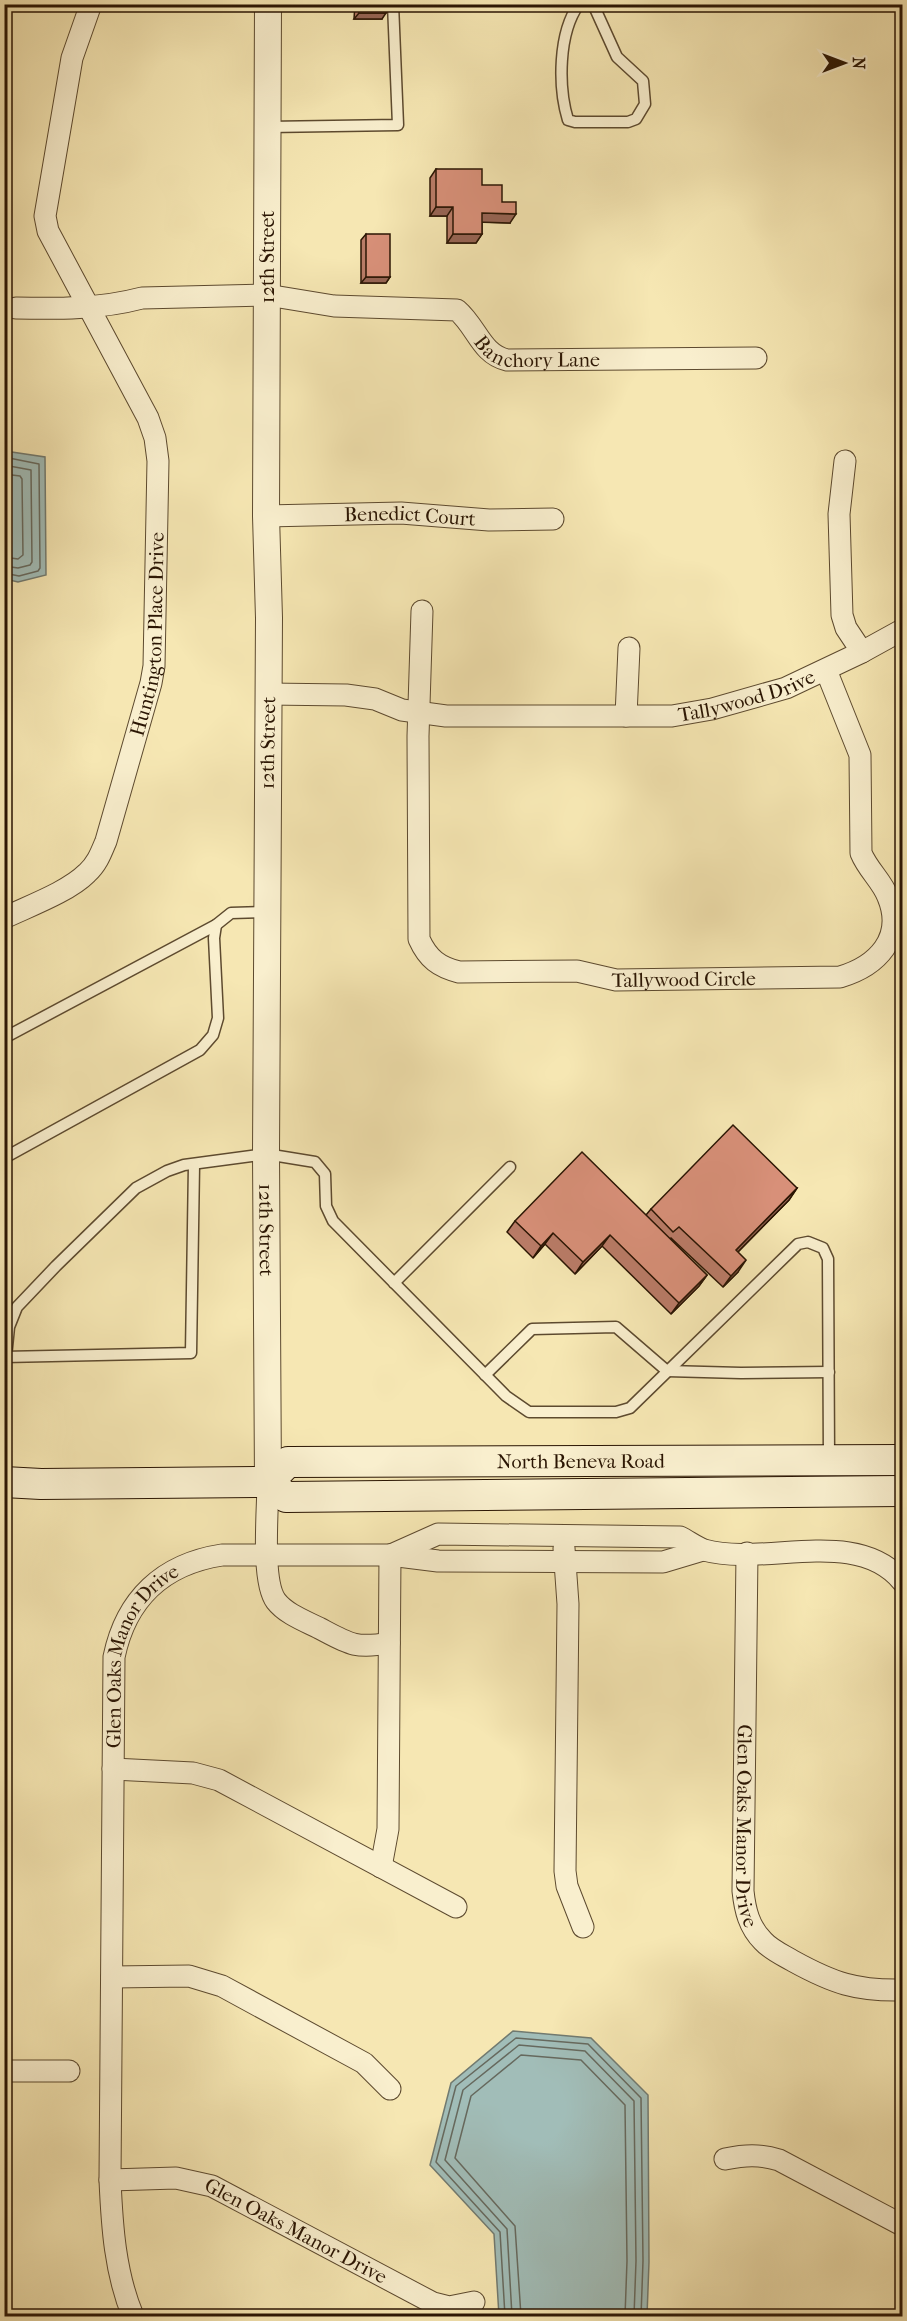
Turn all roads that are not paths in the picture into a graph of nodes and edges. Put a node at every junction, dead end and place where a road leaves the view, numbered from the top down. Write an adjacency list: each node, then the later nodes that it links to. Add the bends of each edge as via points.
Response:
1 (91, 4): 8 (street, Huntington Place Drive, via 72,58 45,216 48,231)
2 (268, 4): 6 (street, 12th Street)
3 (393, 4): 6 (lane, via 398,125)
4 (579, 4): 5 (lane, via 566,29 564,48 562,83 568,120 628,122 636,119 645,104 643,81 617,57)
5 (593, 4)
6 (268, 127): 7 (street, 12th Street)
7 (267, 295): 8 (street, via 142,298); 10 (street, Banchory Lane, via 334,306 457,310 468,319 488,351 507,360); 12 (street, 12th Street)
8 (89, 307): 9 (street); 23 (street, Huntington Place Drive, via 155,438 158,461 154,666 99,859 73,884)
9 (16, 308)
10 (756, 358)
11 (845, 461): 17 (street, via 839,514 842,615)
12 (266, 516): 13 (street, Benedict Court, via 401,513 489,520); 19 (street, 12th Street)
13 (553, 519)
14 (422, 610): 20 (street)
15 (903, 630): 17 (street, Tallywood Drive)
16 (629, 648): 21 (street)
17 (862, 652): 18 (street, Tallywood Drive)
18 (826, 670): 20 (street, Tallywood Circle, via 860,755 861,853 883,886 892,914 887,946 866,967 840,977 616,980 577,971 459,972 435,963 419,939); 21 (street, Tallywood Drive, via 786,688 712,709 672,716)
19 (268, 694): 20 (street, Tallywood Drive, via 346,695); 22 (street, 12th Street)
20 (419, 712): 21 (street, Tallywood Drive, via 446,716)
21 (626, 716)
22 (266, 912): 24 (lane, via 231,913); 26 (street, 12th Street)
23 (4, 918)
24 (216, 925): 25 (lane); 27 (lane, via 218,1018 213,1035 200,1050)
25 (4, 1038)
26 (266, 1154): 28 (lane); 30 (lane, via 315,1162 325,1174 326,1206 333,1221); 38 (street, 12th Street)
27 (4, 1158)
28 (194, 1165): 31 (lane, via 167,1171 136,1188 56,1266 13,1315); 31 (lane, via 190,1353)
29 (510, 1167): 30 (lane)
30 (394, 1283): 34 (lane)
31 (5, 1357)
32 (667, 1371): 33 (lane); 33 (lane, via 798,1244 808,1242 823,1248 828,1259); 34 (lane, via 630,1408 616,1412 529,1412); 34 (lane, via 616,1327 544,1328 532,1329)
33 (829, 1372): 35 (lane)
34 (485, 1375)
35 (829, 1460): 36 (main road, North Beneva Road); 38 (main road, North Beneva Road, via 288,1462)
36 (903, 1460)
37 (4, 1482): 38 (main road)
38 (268, 1482): 39 (main road, North Beneva Road, via 286,1497); 43 (street)
39 (903, 1491)
40 (564, 1535): 41 (street, Glen Oaks Manor Drive, via 680,1537); 44 (street, Glen Oaks Manor Drive, via 438,1534); 45 (street)
41 (703, 1550): 42 (street, Glen Oaks Manor Drive); 45 (street, Glen Oaks Manor Drive, via 663,1562)
42 (747, 1553): 46 (street, Glen Oaks Manor Drive, via 845,1552 882,1564); 53 (street, Glen Oaks Manor Drive, via 743,1891 748,1919 772,1950 824,1978 876,1991)
43 (267, 1555): 44 (street, Glen Oaks Manor Drive); 47 (street, via 271,1593 288,1612 347,1643 368,1646); 48 (street, Glen Oaks Manor Drive, via 222,1555 186,1563 155,1582 127,1616 114,1657)
44 (390, 1555): 45 (street, Glen Oaks Manor Drive, via 438,1561); 47 (street)
45 (564, 1562): 51 (street, via 568,1604 565,1871)
46 (903, 1581)
47 (389, 1642): 49 (street, via 388,1829)
48 (113, 1769): 49 (street, Glen Oaks Manor Drive, via 193,1773 219,1780); 52 (street, Glen Oaks Manor Drive)
49 (381, 1867): 50 (street, Glen Oaks Manor Drive)
50 (456, 1907)
51 (583, 1927)
52 (112, 1977): 56 (street, via 189,1976 222,1986 364,2063); 58 (street, Glen Oaks Manor Drive)
53 (903, 1990)
54 (4, 2071): 55 (street)
55 (69, 2071)
56 (390, 2089)
57 (725, 2159): 59 (street, via 761,2155 779,2160)
58 (110, 2180): 60 (street, Glen Oaks Manor Drive, via 176,2178 212,2186 433,2303 449,2307); 61 (street, Glen Oaks Manor Drive, via 118,2266)
59 (903, 2225)
60 (474, 2302)
61 (133, 2316)

